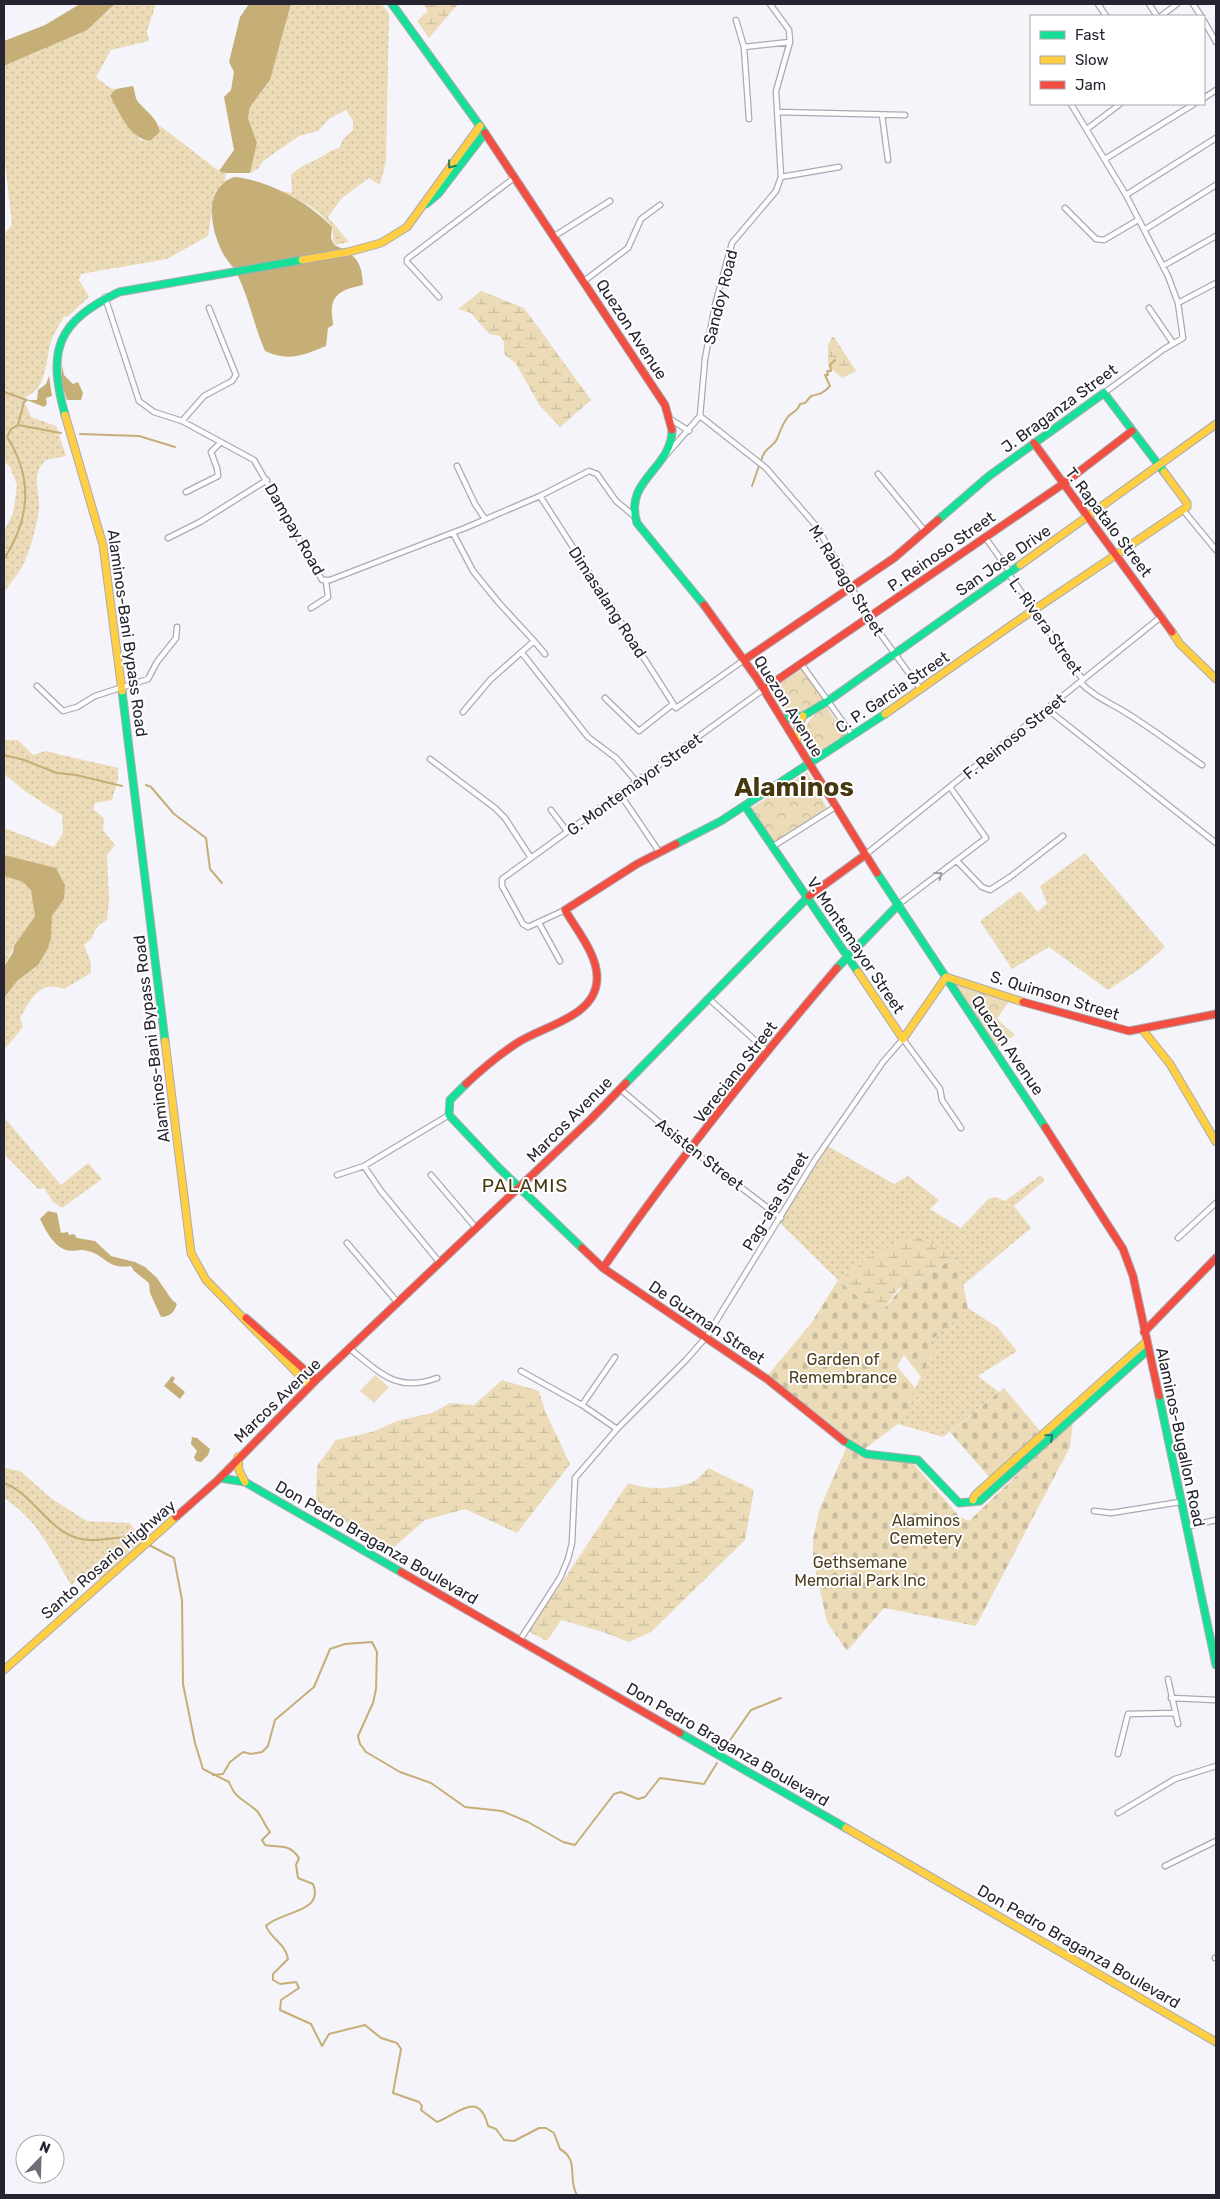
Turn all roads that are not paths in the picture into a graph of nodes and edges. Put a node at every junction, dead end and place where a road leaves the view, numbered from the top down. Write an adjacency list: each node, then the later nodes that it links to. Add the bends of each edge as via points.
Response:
1 (392, 4): 25 (main road, Quezon Avenue)
2 (770, 4): 13 (street, via 789,30)
3 (1098, 4): 7 (street)
4 (1149, 4): 8 (street)
5 (1177, 4): 9 (street)
6 (1193, 4): 10 (street)
7 (1105, 15)
8 (1155, 15)
9 (1162, 15)
10 (1200, 15)
11 (736, 20): 15 (street)
12 (1205, 23): 14 (street)
13 (790, 42): 15 (street); 21 (street, via 776,91)
14 (1216, 42)
15 (744, 47): 24 (street)
16 (1216, 90): 17 (street)
17 (1205, 97)
18 (1073, 105): 26 (street)
19 (1119, 105): 26 (street)
20 (1192, 105): 29 (street)
21 (777, 112): 22 (street); 32 (street)
22 (882, 115): 23 (street); 30 (street)
23 (905, 115)
24 (749, 119)
25 (480, 126): 27 (main road, Quezon Avenue); 38 (main road, Alaminos-Bani Bypass Road, one-way to 38)
26 (1087, 129): 29 (street)
27 (485, 133): 33 (main road, Quezon Avenue); 38 (main road, Alaminos-Bani Bypass Road, via 438,194)
28 (1216, 138): 35 (street)
29 (1105, 159): 35 (street)
30 (888, 160)
31 (839, 167): 32 (street)
32 (781, 177): 54 (street, Sandoy Road, via 776,191 732,243 705,359)
33 (514, 178): 43 (main road, Quezon Avenue); 48 (street, via 407,259)
34 (1216, 185): 41 (street)
35 (1126, 196): 40 (street)
36 (610, 201): 43 (street)
37 (660, 205): 45 (street, via 641,219 628,248)
38 (423, 207): 47 (main road, Alaminos-Bani Bypass Road, via 399,233 366,248)
39 (1065, 208): 40 (street, via 1096,239 1104,240)
40 (1138, 220): 41 (street)
41 (1144, 230): 44 (street)
42 (1216, 236): 44 (street)
43 (553, 237): 45 (main road, Quezon Avenue)
44 (1163, 266): 49 (street)
45 (584, 281): 55 (main road, Quezon Avenue)
46 (1216, 282): 49 (street)
47 (105, 297): 56 (street, Dampay Road, via 139,401 154,412); 97 (main road, Alaminos-Bani Bypass Road, via 83,311 66,331 57,354 55,377 104,542)
48 (439, 297)
49 (1178, 303): 52 (street, via 1183,338)
50 (209, 308): 56 (street, via 236,376 210,392)
51 (1149, 308): 52 (street)
52 (1173, 343): 53 (street, J. Braganza Street)
53 (1104, 393): 58 (main road); 61 (main road, J. Braganza Street)
54 (700, 416): 59 (street, Sandoy Road); 82 (street, M. Rabago Street, via 773,476 817,527)
55 (670, 419): 59 (street); 62 (main road, Quezon Avenue, via 672,438)
56 (182, 421): 60 (street, Dampay Road)
57 (1216, 424): 64 (main road, San Jose Drive)
58 (1132, 431): 64 (main road); 67 (main road, P. Reinoso Street)
59 (689, 432): 62 (street, Sandoy Road)
60 (220, 443): 66 (street, Dampay Road, via 254,460); 68 (street, via 211,452 218,476)
61 (1034, 443): 67 (main road, T. Rapatalo Street); 74 (main road, J. Braganza Street)
62 (666, 455): 71 (main road, Quezon Avenue, via 636,492)
63 (457, 466): 73 (street)
64 (1158, 466): 70 (main road, via 1187,503); 72 (main road, San Jose Drive)
65 (878, 474): 74 (street)
66 (267, 480): 77 (street); 81 (street, Dampay Road, via 319,577)
67 (1063, 484): 72 (main road, T. Rapatalo Street); 76 (main road, P. Reinoso Street)
68 (186, 492)
69 (540, 496): 71 (street, Dampay Road, via 584,472 593,471 616,501); 73 (street, Dampay Road); 102 (street, Dimasalang Road)
70 (1183, 510): 78 (street); 79 (main road, C. P. Garcia Street)
71 (633, 515): 92 (main road, Quezon Avenue)
72 (1089, 517): 79 (main road, T. Rapatalo Street); 80 (main road, San Jose Drive)
73 (485, 519): 75 (street, Dampay Road)
74 (924, 530): 82 (main road, J. Braganza Street, via 894,558)
75 (453, 533): 81 (street, Dampay Road); 88 (street, via 473,571)
76 (986, 536): 80 (street, L. Rivera Street); 86 (main road, P. Reinoso Street)
77 (168, 538)
78 (1216, 550)
79 (1117, 556): 84 (main road, C. P. Garcia Street); 85 (main road, T. Rapatalo Street)
80 (1009, 572): 84 (street, L. Rivera Street); 91 (main road, San Jose Drive)
81 (326, 581): 83 (street, via 328,597)
82 (850, 588): 86 (street, M. Rabago Street); 92 (main road, J. Braganza Street)
83 (310, 608)
84 (1034, 610): 95 (street, L. Rivera Street); 99 (main road, C. P. Garcia Street)
85 (1162, 616): 94 (main road, T. Rapatalo Street, via 1180,644); 95 (street, F. Reinoso Street)
86 (869, 618): 91 (street, M. Rabago Street); 93 (main road, P. Reinoso Street)
87 (177, 627): 97 (street, via 176,638 148,679)
88 (534, 641): 89 (street); 90 (street)
89 (522, 653): 104 (street, via 490,680); 112 (street, via 588,737 616,758)
90 (545, 654)
91 (894, 654): 99 (street, M. Rabago Street); 101 (main road, San Jose Drive)
92 (744, 660): 98 (main road, Quezon Avenue); 102 (street)
93 (802, 665): 98 (main road, P. Reinoso Street); 101 (street)
94 (1216, 680)
95 (1082, 681): 103 (street, F. Reinoso Street); 111 (street, L. Rivera Street, via 1094,696 1153,730)
96 (37, 686): 97 (street, via 63,711)
97 (122, 686): 167 (main road, Alaminos-Bani Bypass Road, via 192,1253 206,1280 250,1328)
98 (764, 689): 106 (main road, Quezon Avenue); 112 (street, G. Montemayor Street)
99 (921, 690): 107 (main road, C. P. Garcia Street)
100 (606, 698): 102 (street, via 639,731)
101 (828, 701): 105 (main road, San Jose Drive); 107 (street)
102 (674, 706)
103 (1047, 709): 113 (street, F. Reinoso Street); 120 (street)
104 (463, 712)
105 (803, 716): 106 (main road, San Jose Drive); 108 (main road)
106 (783, 718): 108 (main road, Quezon Avenue)
107 (853, 736): 110 (main road, C. P. Garcia Street)
108 (797, 742): 110 (main road, Quezon Avenue)
109 (430, 759): 124 (street, via 495,808)
110 (809, 764): 115 (main road, C. P. Garcia Street); 116 (main road, Quezon Avenue)
111 (1202, 765)
112 (637, 782): 114 (street, G. Montemayor Street)
113 (950, 787): 123 (street, F. Reinoso Street); 125 (street, via 986,838)
114 (620, 794): 118 (street, G. Montemayor Street); 122 (street)
115 (745, 806): 121 (main road, V. Montemayor Street); 122 (main road, C. P. Garcia Street)
116 (835, 807): 121 (street); 123 (main road, Quezon Avenue)
117 (551, 810): 118 (street)
118 (567, 832): 124 (street, G. Montemayor Street)
119 (1063, 836): 125 (street, via 990,890 982,887)
120 (1216, 843)
121 (772, 847): 126 (main road, V. Montemayor Street)
122 (660, 853): 128 (main road, C. P. Garcia Street, via 637,864)
123 (866, 855): 126 (main road, Marcos Avenue); 127 (main road, Quezon Avenue)
124 (531, 858): 130 (street, G. Montemayor Street, via 503,878 502,886 523,924)
125 (958, 861): 127 (street, one-way to 125)
126 (807, 898): 131 (main road, V. Montemayor Street); 134 (main road, Marcos Avenue)
127 (900, 904): 131 (main road, Vereciano Street); 133 (main road, Quezon Avenue)
128 (566, 910): 129 (street, C. P. Garcia Street); 140 (main road, via 595,967 598,977 594,992 578,1011 560,1024 523,1039 496,1058 453,1096 448,1106)
129 (539, 923): 130 (street, C. P. Garcia Street); 132 (street)
130 (533, 926)
131 (848, 956): 137 (main road, V. Montemayor Street); 138 (main road, Vereciano Street)
132 (560, 960)
133 (946, 977): 136 (main road, S. Quimson Street, via 1103,1025 1129,1031); 137 (main road, Pag-asa Street); 157 (main road, Quezon Avenue, via 1117,1238 1133,1276)
134 (707, 998): 138 (street); 139 (main road, Marcos Avenue)
135 (1216, 1014): 136 (main road, S. Quimson Street)
136 (1142, 1029): 142 (main road, via 1170,1064)
137 (902, 1039): 141 (street, V. Montemayor Street, via 940,1089 942,1100); 149 (street, Pag-asa Street, via 815,1160)
138 (768, 1052): 143 (main road, Vereciano Street)
139 (620, 1089): 143 (street, Asisten Street); 147 (main road, Marcos Avenue)
140 (449, 1115): 144 (street); 147 (main road, De Guzman Street)
141 (961, 1128)
142 (1216, 1142)
143 (692, 1150): 149 (street, Asisten Street); 155 (main road, Vereciano Street, via 649,1202)
144 (364, 1166): 146 (street); 154 (street, via 381,1192)
145 (431, 1174): 150 (street)
146 (337, 1175)
147 (519, 1188): 150 (main road, Marcos Avenue); 155 (main road, De Guzman Street)
148 (1216, 1203): 151 (street)
149 (781, 1218): 158 (street, Pag-asa Street)
150 (476, 1228): 154 (main road, Marcos Avenue)
151 (1178, 1238)
152 (347, 1243): 156 (street)
153 (1216, 1258): 157 (main road)
154 (440, 1263): 156 (main road, Marcos Avenue)
155 (603, 1268): 158 (main road, De Guzman Street)
156 (398, 1303): 160 (main road, Marcos Avenue)
157 (1144, 1332): 159 (main road, Alaminos-Bugallon Road)
158 (707, 1336): 171 (main road, De Guzman Street, via 853,1448 866,1454 914,1458 956,1501 964,1504 974,1498 980,1501 1017,1461); 172 (street, Pag-asa Street)
159 (1147, 1341): 161 (main road, Alaminos-Bugallon Road); 163 (main road)
160 (350, 1349): 166 (street, via 384,1376 400,1382 414,1384); 167 (main road, Marcos Avenue)
161 (1148, 1350): 165 (main road); 178 (main road, Alaminos-Bugallon Road)
162 (615, 1357): 170 (street)
163 (1118, 1366): 165 (main road); 168 (main road)
164 (521, 1371): 170 (street)
165 (1124, 1372): 169 (main road)
166 (438, 1378)
167 (313, 1383): 173 (main road, Marcos Avenue)
168 (1093, 1388): 169 (main road); 171 (main road)
169 (1099, 1394): 171 (main road)
170 (582, 1405): 172 (street)
171 (1071, 1414)
172 (617, 1429): 182 (street, Pag-asa Street, via 574,1478 572,1543 568,1559 560,1578)
173 (238, 1457): 174 (main road, Marcos Avenue); 177 (main road, via 239,1470)
174 (229, 1468): 175 (main road, Santo Rosario Highway); 176 (main road); 177 (main road)
175 (220, 1478): 176 (main road, Don Pedro Braganza Boulevard); 184 (main road, Santo Rosario Highway)
176 (236, 1479): 177 (main road, Don Pedro Braganza Boulevard)
177 (245, 1482): 182 (main road, Don Pedro Braganza Boulevard)
178 (1180, 1502): 179 (street, via 1111,1513); 181 (main road, Alaminos-Bugallon Road)
179 (1094, 1511)
180 (1216, 1520): 181 (street)
181 (1186, 1527): 183 (main road, Alaminos-Bugallon Road)
182 (520, 1640): 195 (main road, Don Pedro Braganza Boulevard)
183 (1216, 1665)
184 (4, 1670)
185 (1168, 1678): 186 (street)
186 (1171, 1698): 187 (street); 188 (street)
187 (1216, 1700)
188 (1175, 1713): 189 (street); 190 (street, via 1128,1714)
189 (1178, 1724)
190 (1118, 1754)
191 (1216, 1766): 192 (street, via 1175,1779)
192 (1118, 1812)
193 (1216, 1841): 194 (street)
194 (1165, 1866)
195 (1216, 2042)

